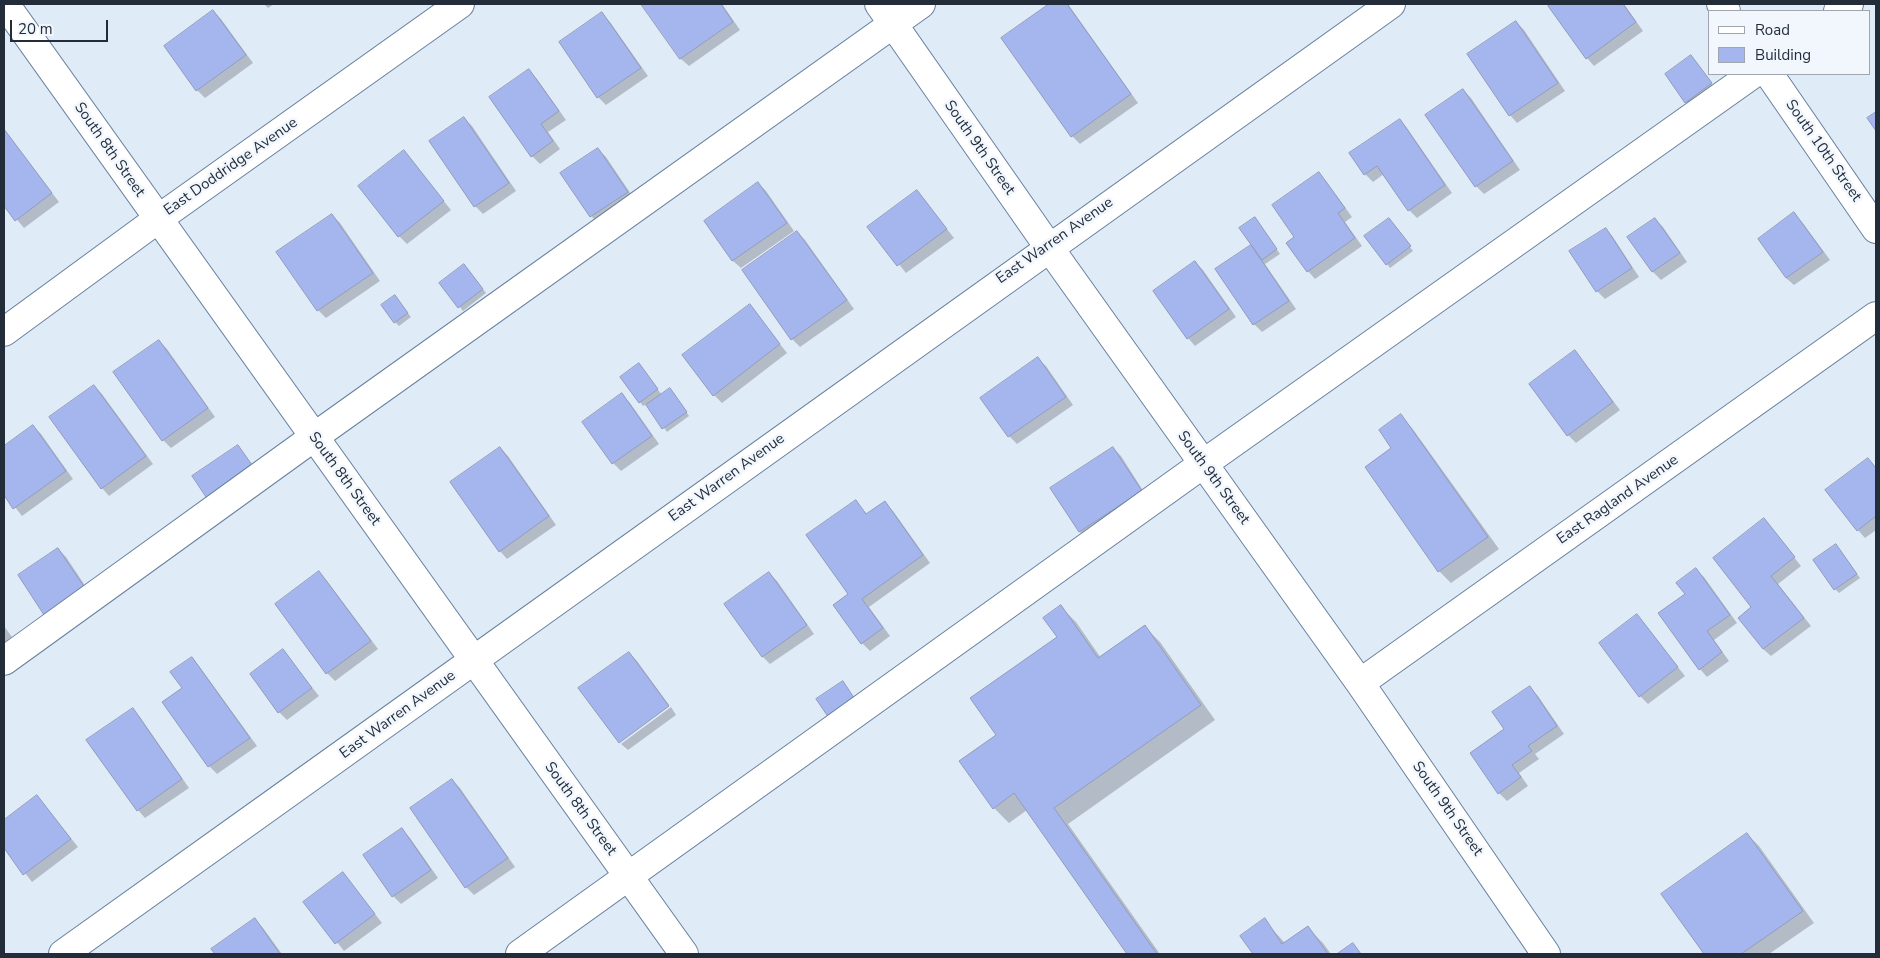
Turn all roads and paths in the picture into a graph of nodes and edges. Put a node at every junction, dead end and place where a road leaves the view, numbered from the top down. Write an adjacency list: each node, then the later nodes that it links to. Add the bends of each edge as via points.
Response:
1 (5, 4): 8 (street, South 8th Street)
2 (460, 4): 8 (street, East Doddridge Avenue)
3 (921, 4): 5 (street)
4 (1391, 4): 10 (street, East Warren Avenue)
5 (886, 14): 10 (street, South 9th Street); 13 (street)
6 (1752, 75): 14 (street)
7 (1770, 75): 9 (street, South 10th Street)
8 (158, 219): 12 (street, East Doddridge Avenue); 13 (street, South 8th Street)
9 (1876, 229)
10 (1048, 246): 14 (street, South 9th Street); 15 (street, East Warren Avenue)
11 (1876, 316): 17 (street, East Ragland Avenue)
12 (4, 332)
13 (314, 437): 15 (street, South 8th Street); 16 (street)
14 (1203, 464): 17 (street, South 9th Street); 18 (street)
15 (474, 660): 18 (street, South 8th Street); 19 (street, East Warren Avenue)
16 (4, 661)
17 (1360, 683): 22 (street, South 9th Street)
18 (628, 877): 20 (street); 21 (street, South 8th Street)
19 (63, 954)
20 (520, 954)
21 (684, 954)
22 (1546, 954)

